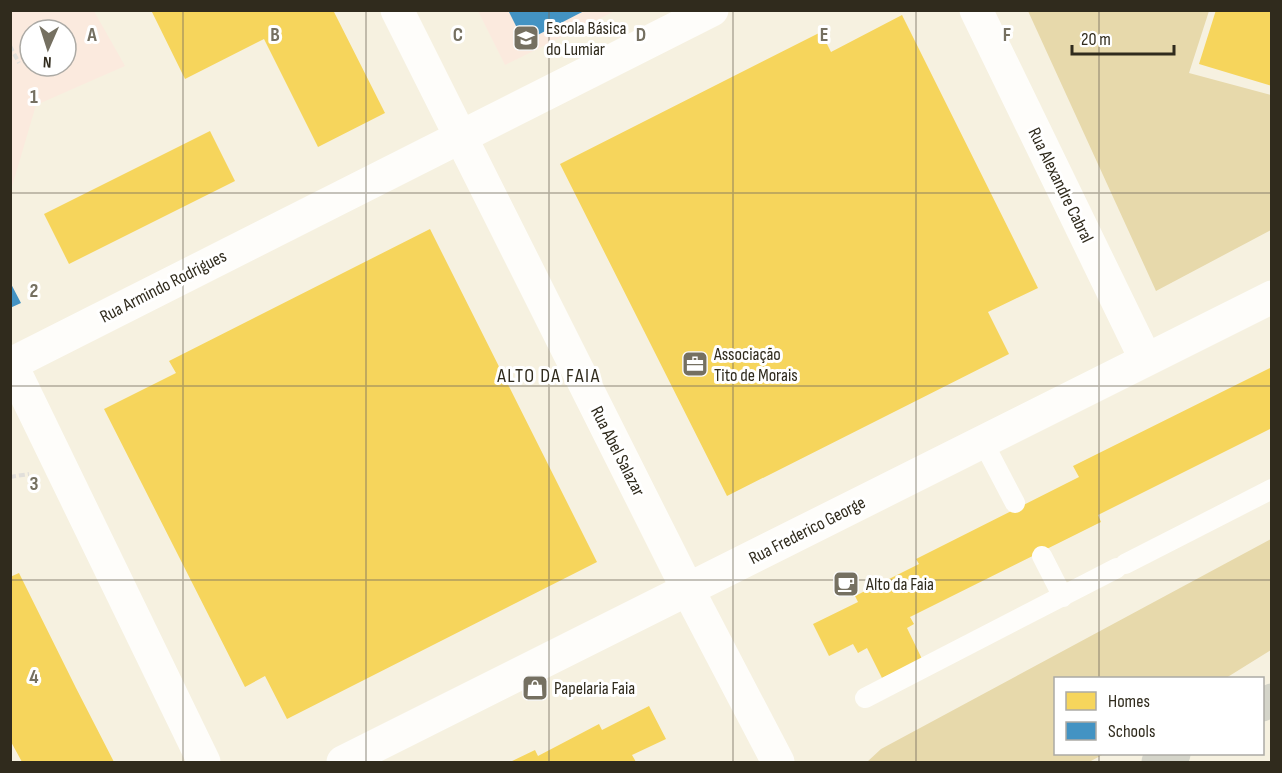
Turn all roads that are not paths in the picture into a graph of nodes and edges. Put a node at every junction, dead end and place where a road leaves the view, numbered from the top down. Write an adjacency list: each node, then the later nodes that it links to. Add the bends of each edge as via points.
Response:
1 (397, 10): 4 (street, Rua Abel Salazar)
2 (712, 10): 4 (street, Rua Armindo Rodrigues)
3 (976, 10): 6 (street, Rua Alexandre Cabral)
4 (460, 137): 11 (street, Rua Abel Salazar); 14 (street, Rua Armindo Rodrigues, via 11,363)
5 (1272, 297): 6 (street, Rua Frederico George)
6 (1146, 360): 7 (street, Rua Frederico George)
7 (983, 441): 9 (lane); 11 (street, Rua Frederico George)
8 (1272, 489): 12 (lane)
9 (1015, 503)
10 (1042, 556): 12 (lane)
11 (688, 590): 15 (street, Rua Frederico George); 16 (street, Rua Abel Salazar)
12 (1063, 597): 13 (lane)
13 (866, 698)
14 (204, 762)
15 (343, 762)
16 (777, 762)

